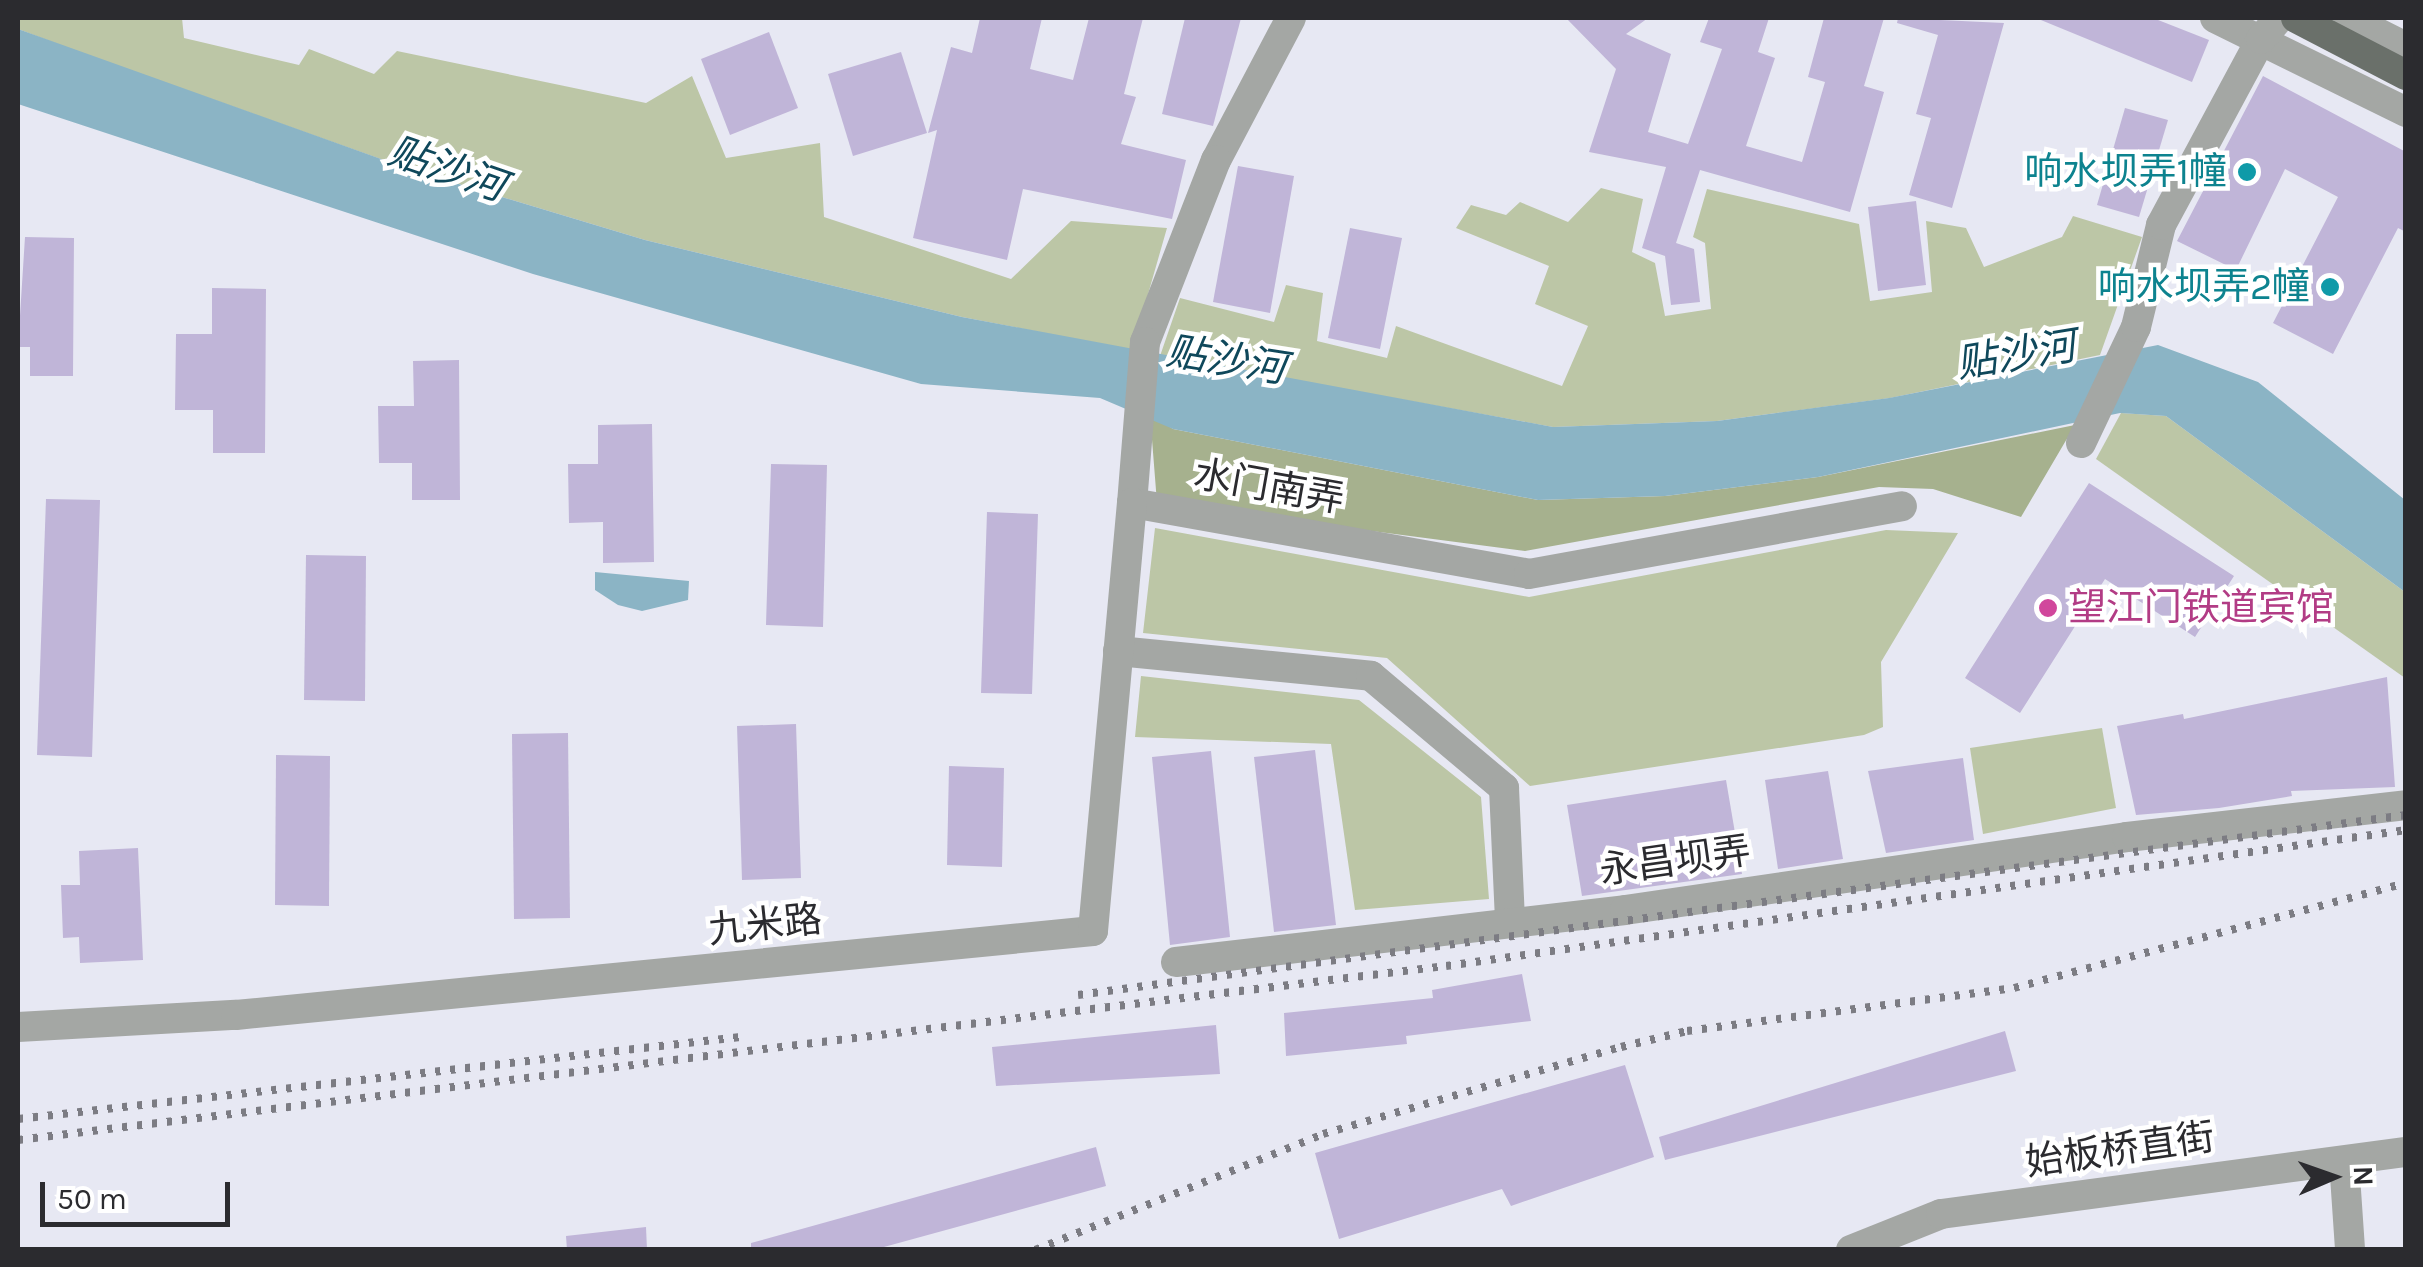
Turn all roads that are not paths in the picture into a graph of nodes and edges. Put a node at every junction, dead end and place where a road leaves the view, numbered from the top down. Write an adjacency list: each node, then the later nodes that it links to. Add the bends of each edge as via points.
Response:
1 (1291, 18): 10 (street, via 1182,234 1145,342)
2 (2215, 18): 5 (street)
3 (2296, 18): 7 (main road)
4 (2348, 18): 6 (street)
5 (2270, 28): 8 (street); 9 (street, via 2161,226 2136,326)
6 (2406, 47)
7 (2406, 74)
8 (2406, 112)
9 (2081, 444)
10 (1132, 503): 11 (street, 水门南弄, via 1529,574); 12 (street, 九米路)
11 (1902, 506)
12 (1118, 651): 14 (street, via 1371,676 1504,788); 16 (street, 九米路, via 1093,930 236,1015)
13 (2406, 805): 14 (street, 永昌坝弄)
14 (1510, 920): 15 (street, 永昌坝弄)
15 (1176, 962)
16 (18, 1028)
17 (2406, 1152): 18 (street, 始板桥直街)
18 (2344, 1160): 19 (street, 始板桥直街, via 1941,1214); 20 (street)
19 (1850, 1250)
20 (2350, 1250)

